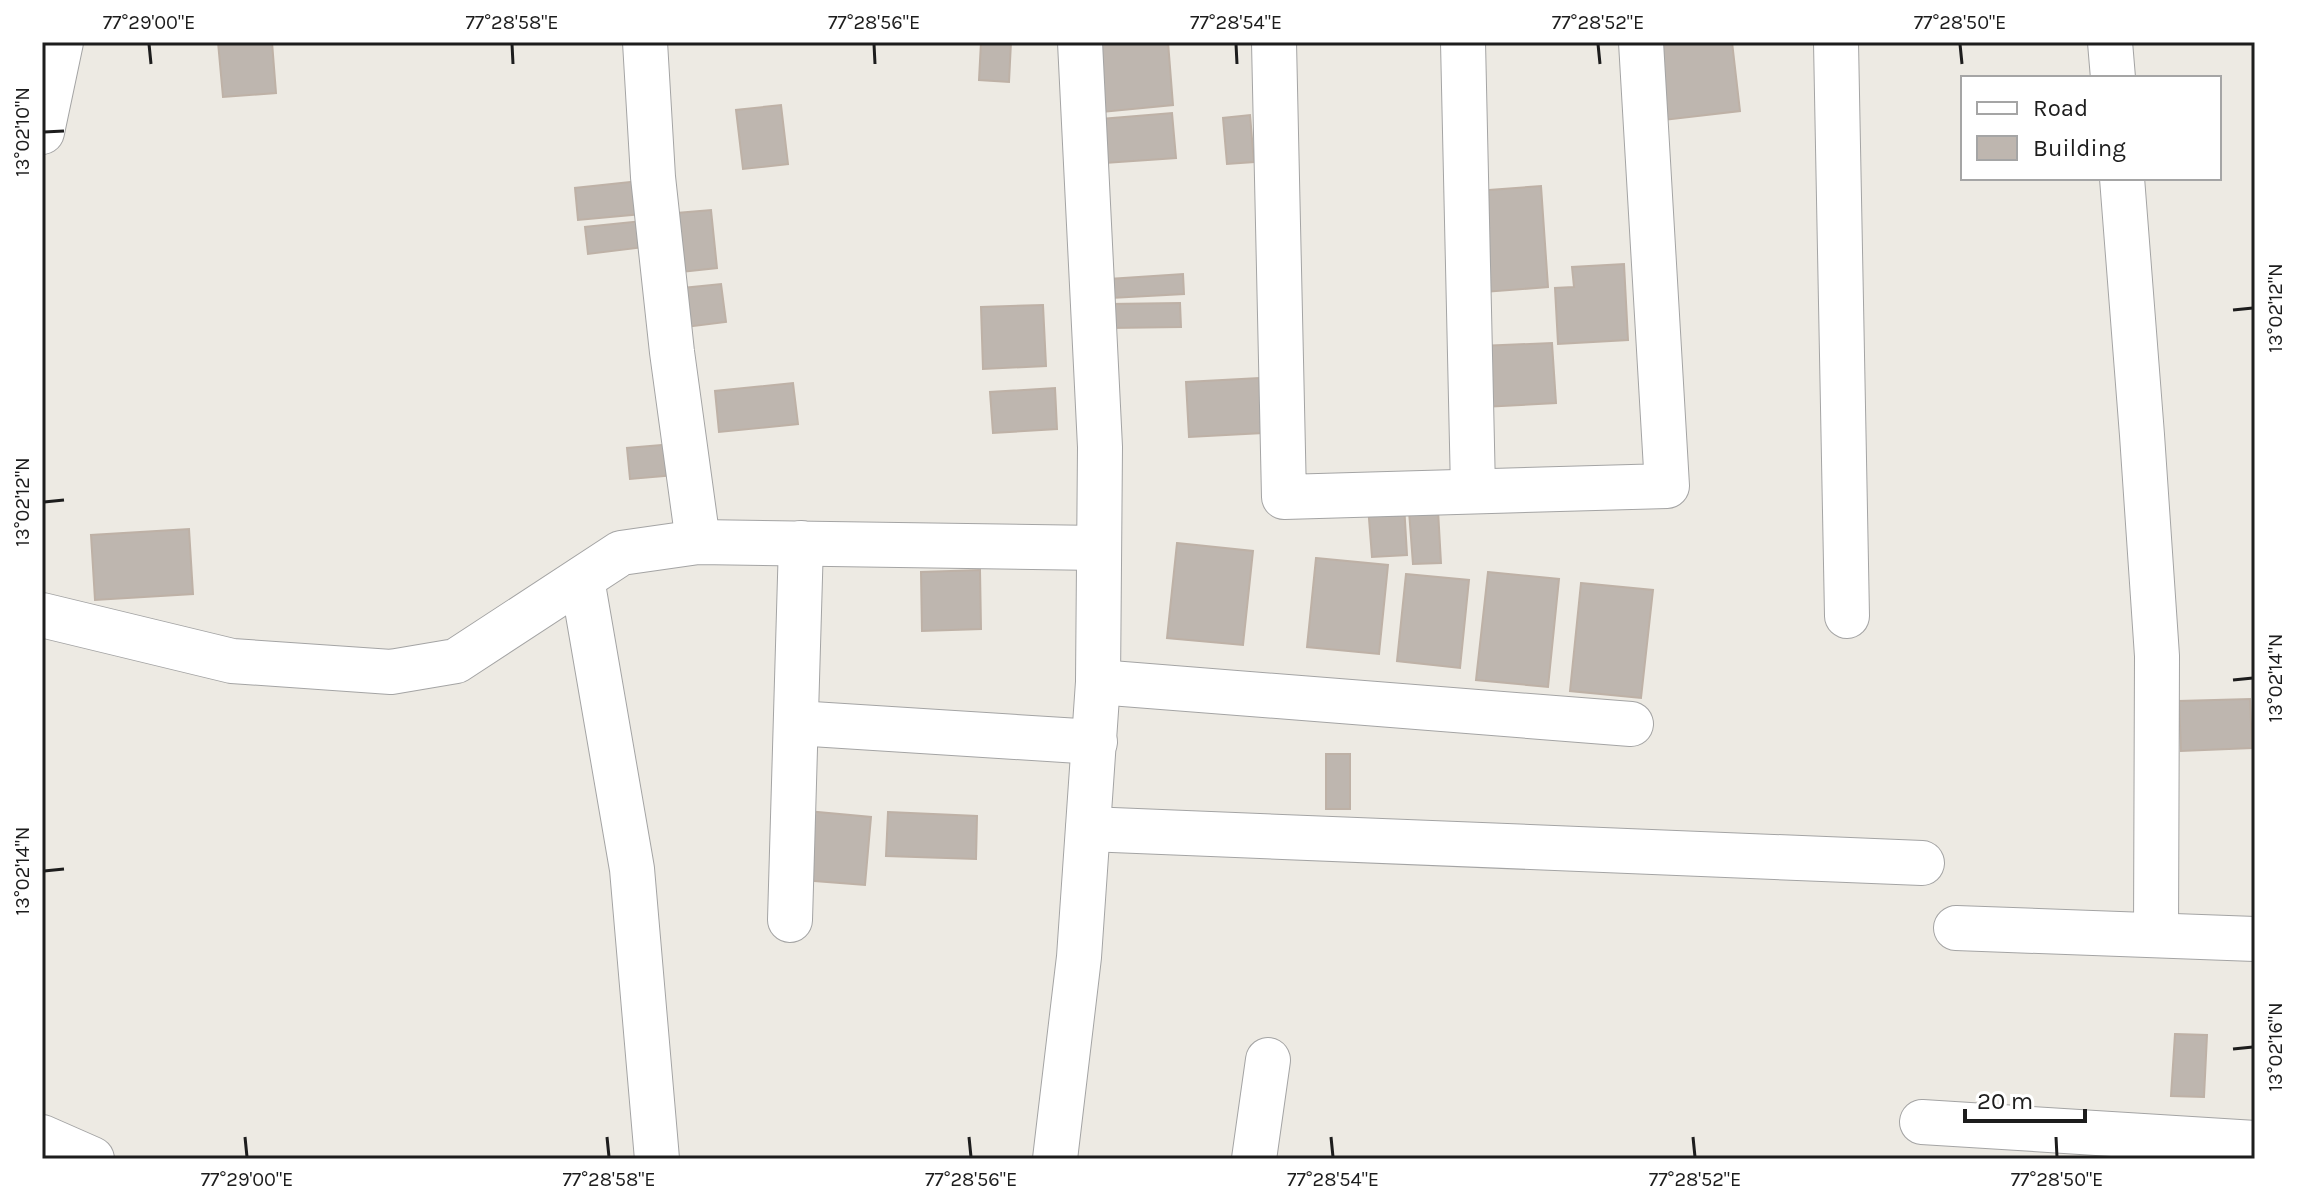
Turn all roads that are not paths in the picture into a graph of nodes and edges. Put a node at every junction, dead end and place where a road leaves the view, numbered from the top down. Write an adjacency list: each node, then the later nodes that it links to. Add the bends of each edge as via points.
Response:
1 (61, 42): 10 (street)
2 (645, 42): 13 (street, via 653,177)
3 (1080, 42): 15 (street, via 1100,447)
4 (1274, 42): 12 (street, via 1284,497)
5 (1463, 42): 12 (street)
6 (1641, 42): 12 (street, via 1667,486)
7 (1836, 42): 18 (street)
8 (2110, 42): 9 (street)
9 (2113, 76)
10 (42, 132)
11 (2122, 180): 27 (street, via 2157,656)
12 (1473, 489)
13 (698, 542): 14 (street); 16 (street, via 621,553)
14 (801, 543): 15 (street); 20 (street)
15 (1099, 548): 19 (street)
16 (582, 579): 17 (street, via 456,661 391,672 232,661); 34 (street, via 632,869)
17 (42, 615)
18 (1847, 616)
19 (1098, 682): 21 (street); 22 (street)
20 (796, 723): 22 (street); 25 (street)
21 (1631, 724)
22 (1095, 742): 23 (street)
23 (1088, 829): 24 (street); 35 (street)
24 (1922, 863)
25 (790, 920)
26 (1956, 928): 27 (street)
27 (2156, 935): 28 (street)
28 (2255, 939)
29 (1268, 1060): 36 (street)
30 (1922, 1122): 32 (street)
31 (42, 1137): 33 (street)
32 (2255, 1143)
33 (92, 1159)
34 (657, 1159)
35 (1055, 1159)
36 (1254, 1159)

